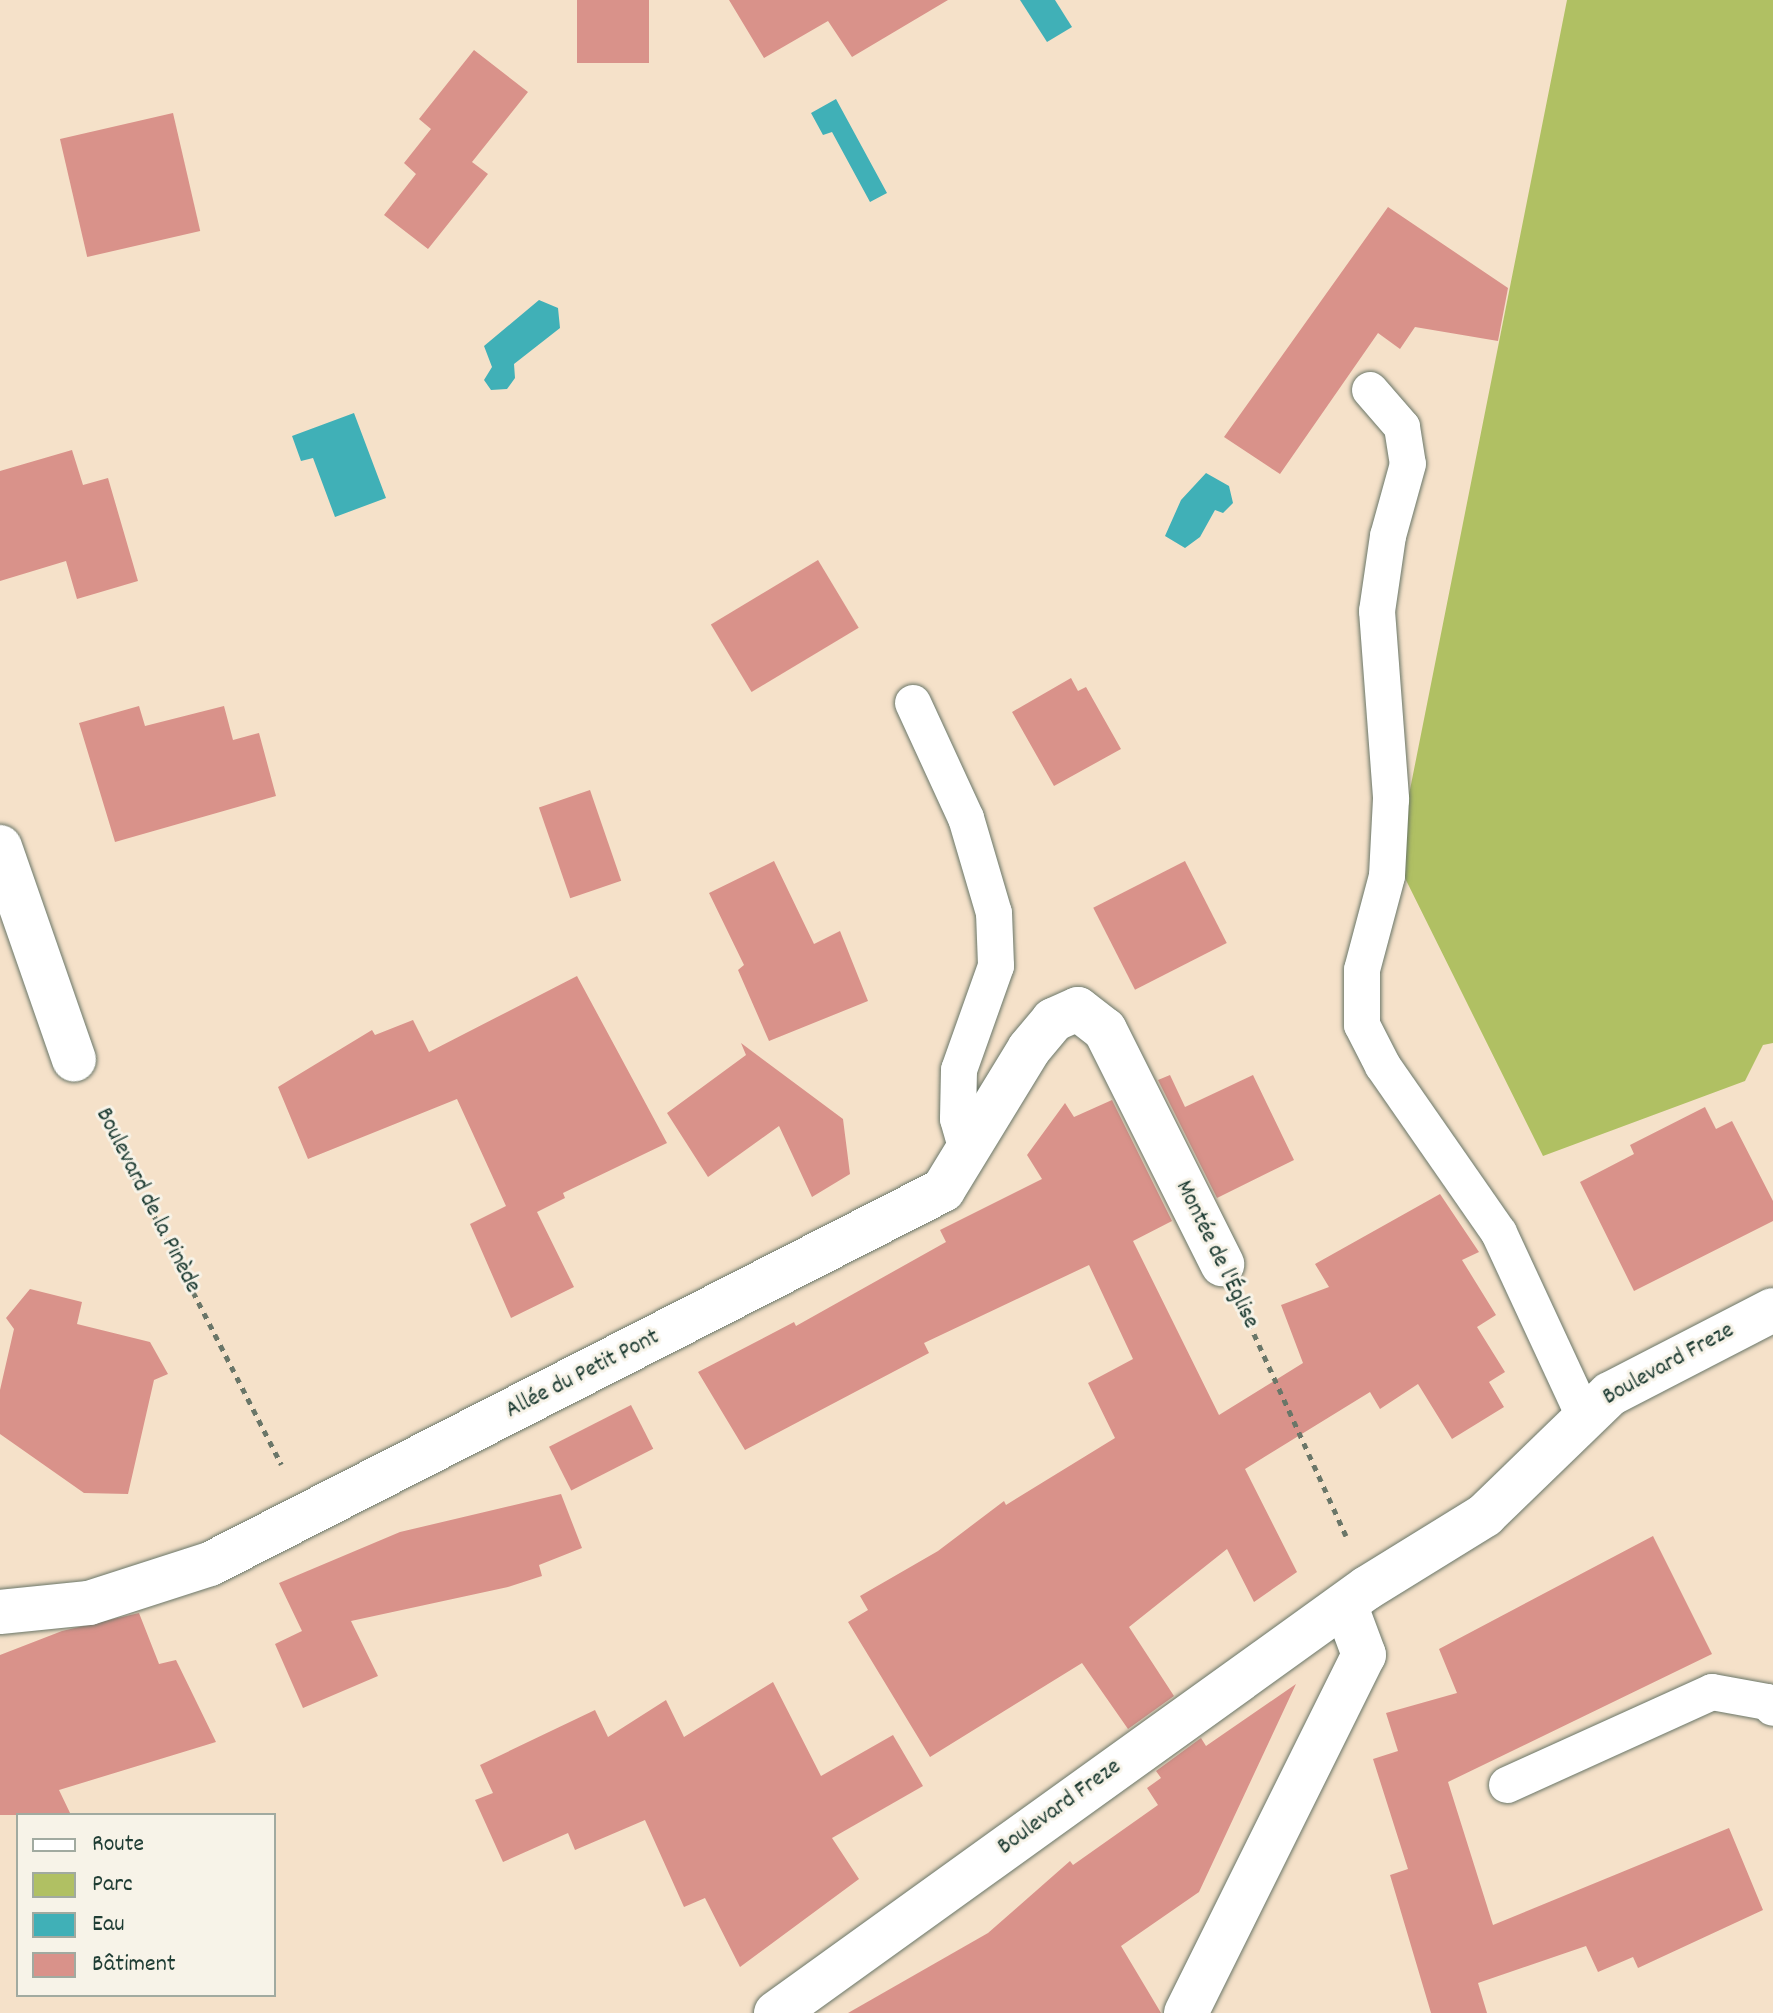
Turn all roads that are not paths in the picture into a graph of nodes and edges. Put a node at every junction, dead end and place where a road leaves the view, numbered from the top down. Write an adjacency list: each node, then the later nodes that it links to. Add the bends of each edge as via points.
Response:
1 (1370, 390): 9 (lane, via 1402,427 1408,464 1388,536 1377,611 1391,799 1387,876 1362,970 1362,1025 1383,1066 1499,1233)
2 (913, 703): 6 (lane, via 966,818 994,913 996,966 959,1070 958,1119)
3 (0, 847): 5 (street)
4 (1078, 1009): 6 (street, Allée du Petit Pont, via 1053,1020 1029,1049); 7 (street, Montée de l'Église, via 1105,1030)
5 (74, 1060)
6 (967, 1150): 11 (street, Allée du Petit Pont, via 943,1190 210,1564 89,1603)
7 (1222, 1264)
8 (1773, 1310): 9 (street, Boulevard Freze, via 1610,1394)
9 (1584, 1416): 10 (street, Boulevard Freze, via 1485,1515)
10 (1345, 1604): 14 (street, Boulevard Freze); 15 (street, via 1364,1655)
11 (0, 1612)
12 (1773, 1708): 13 (lane, via 1767,1702 1712,1692)
13 (1507, 1785)
14 (776, 2013)
15 (1186, 2013)

